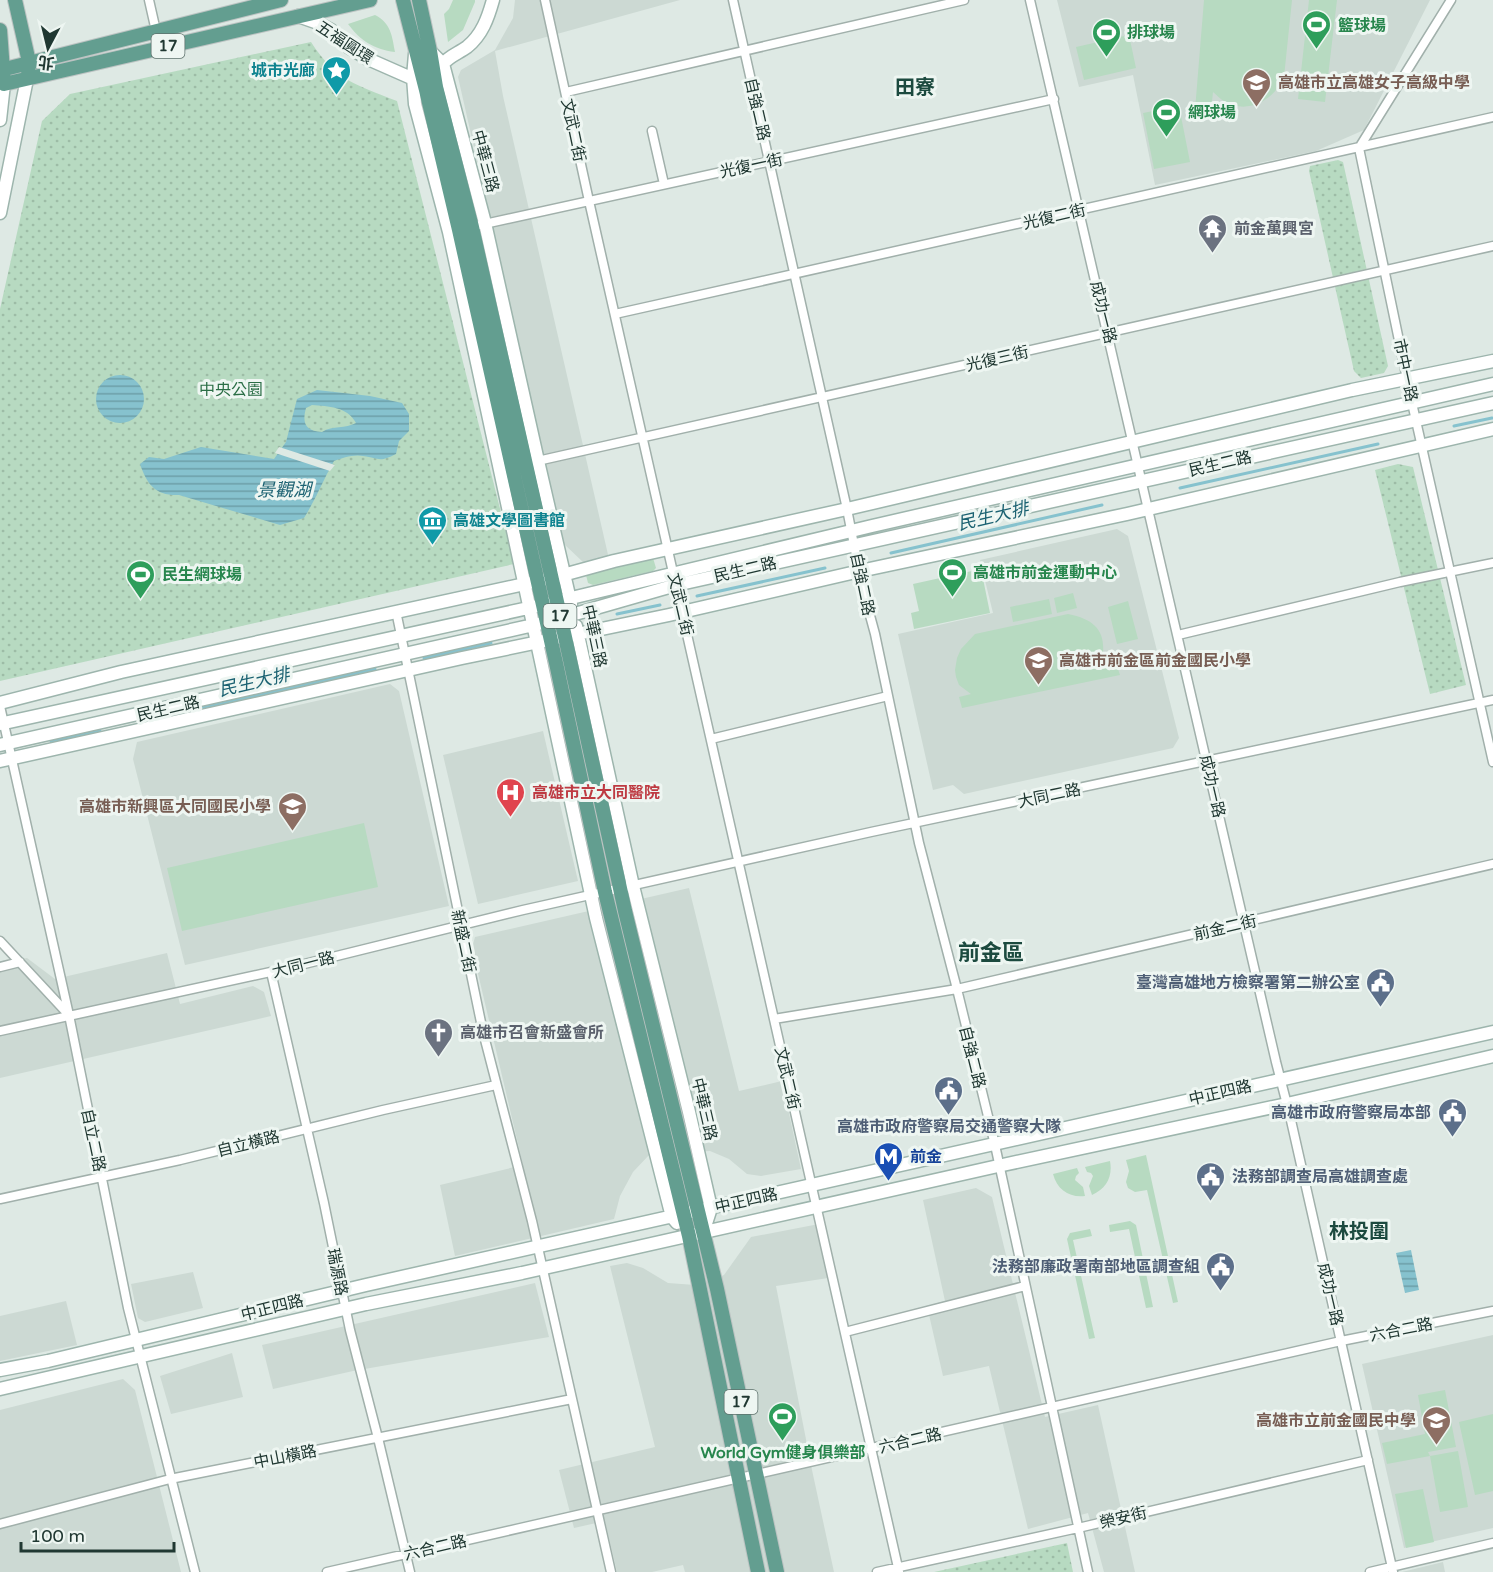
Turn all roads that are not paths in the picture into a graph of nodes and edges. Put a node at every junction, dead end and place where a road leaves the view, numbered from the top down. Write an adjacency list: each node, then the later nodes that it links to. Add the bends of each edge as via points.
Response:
1 (15, 0): 19 (main road)
2 (149, 0): 16 (street)
3 (281, 0): 13 (main road, 17)
4 (370, 0): 14 (main road, 17)
5 (403, 0): 23 (main road, 中華三路 / 17)
6 (418, 0): 18 (main road, 中華三路 / 17)
7 (493, 0): 20 (main road, via 479,35)
8 (545, 0): 25 (street, 文武二街)
9 (734, 0): 17 (street, 自強二路)
10 (964, 0): 17 (street)
11 (1030, 0): 26 (street, 成功一路)
12 (1451, 0): 30 (street)
13 (265, 2): 16 (main road, 17)
14 (297, 16): 22 (main road, 17); 23 (main road, 五福圓環, via 318,22 368,59)
15 (0, 30): 21 (main road)
16 (156, 31): 19 (main road, 17)
17 (745, 50): 25 (street); 31 (street, 自強二路)
18 (430, 51): 20 (main road); 36 (main road, 中華三路 / 17)
19 (29, 62): 21 (main road, 17); 22 (main road)
20 (443, 64): 36 (main road, 中華三路 / 17)
21 (2, 70): 24 (main road)
22 (27, 79): 24 (main road, 17); 35 (main road)
23 (419, 81): 36 (main road, 中華三路 / 17)
24 (2, 85): 28 (main road)
25 (566, 92): 33 (street, 文武二街)
26 (1054, 99): 31 (street, 光復一街); 34 (street, 成功一路)
27 (1493, 117): 30 (street, 光復二街)
28 (0, 120)
29 (652, 131): 32 (street)
30 (1359, 148): 34 (street, 光復二街); 38 (street, 市中一路)
31 (770, 161): 32 (street, 光復一街); 39 (street, 自強二路)
32 (664, 184): 33 (street, 光復一街)
33 (589, 201): 36 (street, 光復一街); 40 (street, 文武二街)
34 (1080, 210): 39 (street, 光復二街); 41 (street, 成功一路)
35 (0, 213)
36 (466, 228): 54 (main road, 中華三路 / 17); 54 (main road, 中華三路 / 17)
37 (1493, 246): 38 (street, 光復三街)
38 (1384, 270): 41 (street, 光復三街); 43 (street, 市中一路)
39 (795, 274): 40 (street, 光復二街); 45 (street, 自強二路)
40 (615, 314): 50 (street, 文武二街)
41 (1109, 332): 45 (street, 光復三街); 51 (street, 成功一路)
42 (1493, 361): 43 (main road)
43 (1407, 379): 46 (street, 市中一路); 51 (main road)
44 (1493, 384): 46 (main road, 民生二路)
45 (822, 397): 50 (street, 光復三街); 57 (street, 自強二路)
46 (1412, 403): 48 (street, 市中一路); 53 (main road, 民生二路)
47 (1493, 403): 48 (main road, 民生二路)
48 (1417, 419): 52 (street, 市中一路); 55 (main road, 民生二路)
49 (1493, 429): 52 (main road)
50 (643, 437): 54 (street, 光復三街); 60 (street, 文武二街)
51 (1134, 442): 53 (street, 成功一路); 57 (main road)
52 (1422, 445): 56 (main road); 63 (street, 市中一路)
53 (1139, 464): 55 (street, 成功一路); 58 (main road, 民生二路)
54 (519, 466): 64 (main road, 中華三路 / 17); 66 (main road, 中華三路 / 17)
55 (1143, 481): 56 (street, 成功一路); 59 (main road, 民生二路)
56 (1149, 508): 62 (main road); 75 (street, 成功一路)
57 (848, 509): 58 (street, 自強二路); 60 (main road)
58 (852, 530): 59 (street, 自強二路); 65 (main road, 民生二路)
59 (855, 545): 62 (street, 自強二路); 65 (main road, 民生二路)
60 (668, 549): 64 (main road); 65 (street, 文武二街)
61 (1493, 563): 63 (street)
62 (860, 571): 70 (main road); 81 (street, 自強二路)
63 (1452, 572): 75 (street); 83 (street, 市中一路)
64 (558, 576): 66 (main road); 67 (main road, 中華三路 / 17)
65 (675, 579): 67 (main road, 民生二路); 70 (street, 文武二街); 71 (main road, 民生二路)
66 (530, 583): 68 (main road, 中華三路 / 17); 69 (main road)
67 (563, 600): 68 (main road, 民生二路); 71 (main road, 中華三路 / 17)
68 (535, 607): 72 (main road, 中華三路 / 17); 73 (main road, 中華三路 / 17); 76 (main road, 民生二路)
69 (396, 611): 76 (street, 新盛二街); 84 (main road, via 110,675)
70 (683, 612): 74 (main road); 86 (street, 文武二街)
71 (568, 617): 72 (main road, 民生二路); 74 (main road, 中華三路 / 17)
72 (547, 622): 73 (main road, 民生二路); 77 (main road, 中華三路 / 17)
73 (532, 624): 78 (main road, 中華三路 / 17); 79 (main road, 民生二路)
74 (572, 635): 77 (main road); 94 (main road, 中華三路 / 17)
75 (1178, 635): 89 (street, 成功一路)
76 (401, 636): 79 (street, 新盛二街); 85 (main road, 民生二路)
77 (551, 640): 78 (main road); 95 (main road, 中華三路 / 17)
78 (537, 643): 80 (main road); 96 (main road, 中華三路 / 17)
79 (405, 652): 80 (street, 新盛二街); 87 (main road, 民生二路)
80 (409, 669): 88 (main road); 98 (street, 新盛二街)
81 (888, 696): 86 (street); 91 (street, 自強二路)
82 (1493, 700): 83 (street, 大同二路)
83 (1479, 703): 89 (street, 大同二路); 90 (street, 市中一路)
84 (0, 705): 85 (street, 自立二路)
85 (2, 723): 87 (street, 自立二路)
86 (711, 739): 92 (street, 文武二街)
87 (4, 744): 88 (street, 自立二路)
88 (6, 760): 104 (street, 自立二路)
89 (1208, 761): 91 (street, 大同二路); 97 (street, 成功一路)
90 (1493, 762)
91 (915, 823): 92 (street, 大同二路); 103 (street, 自強二路)
92 (739, 862): 94 (street, 大同二路); 105 (street, 文武二街)
93 (1493, 864): 97 (street, 前金二街)
94 (626, 887): 95 (street, 大同二路); 118 (main road, 中華三路 / 17, via 690,1112); 120 (main road, 中華三路 / 17)
95 (605, 892): 96 (street, 大同一路); 120 (main road, 中華三路 / 17)
96 (591, 896): 98 (street, 大同一路); 120 (main road, 中華三路 / 17)
97 (1244, 922): 103 (street, 前金二街); 109 (street, 成功一路)
98 (460, 925): 102 (street, 大同一路); 110 (street, 新盛二街)
99 (0, 941): 100 (street)
100 (20, 962): 101 (street); 104 (street)
101 (0, 967)
102 (271, 972): 104 (street, 大同一路); 112 (street, 瑞源路)
103 (957, 989): 105 (street, 前金二街); 113 (street, 自強二路)
104 (69, 1015): 106 (street, 大同一路); 115 (street, 自立二路)
105 (774, 1019): 116 (street, 文武二街)
106 (0, 1031)
107 (1493, 1032): 109 (main road, 中正四路)
108 (1493, 1056): 111 (main road, 中正四路)
109 (1280, 1078): 111 (street, 成功一路); 113 (main road, 中正四路)
110 (496, 1085): 112 (street, 自立橫路); 123 (street, 新盛二街)
111 (1287, 1104): 114 (main road, 中正四路); 131 (street, 成功一路)
112 (307, 1128): 115 (street, 自立橫路); 126 (street, 瑞源路)
113 (995, 1145): 114 (street, 自強二路); 116 (main road, 中正四路)
114 (998, 1166): 119 (main road, 中正四路); 125 (street, 自強二路)
115 (102, 1176): 117 (street, 自立橫路); 130 (street, 自立二路)
116 (812, 1185): 118 (main road, 中正四路); 119 (street, 文武二街)
117 (0, 1199)
118 (711, 1208): 120 (main road, 中正四路); 121 (main road)
119 (817, 1208): 121 (main road, 中正四路); 129 (street, 文武二街)
120 (684, 1214): 121 (main road, 中華三路 / 17); 122 (main road, 中華三路 / 17); 123 (main road, 中正四路)
121 (703, 1233): 122 (main road, 中正四路); 140 (main road, 中華三路 / 17)
122 (689, 1236): 124 (main road, 中正四路); 142 (main road, 中華三路 / 17)
123 (538, 1248): 124 (street, 新盛二街); 126 (main road, 中正四路)
124 (543, 1269): 127 (main road, 中正四路); 135 (street, 新盛二街)
125 (1025, 1286): 129 (street); 136 (street, 自強二路)
126 (342, 1291): 127 (street, 瑞源路); 130 (main road, 中正四路)
127 (345, 1309): 132 (main road, 中正四路); 137 (street, 瑞源路)
128 (1493, 1311): 131 (street, 六合二路)
129 (845, 1332): 138 (street, 文武二街)
130 (136, 1340): 132 (street, 自立二路); 133 (main road, 中正四路)
131 (1341, 1341): 136 (street, 六合二路); 139 (street, 成功一路)
132 (140, 1356): 134 (main road, 中正四路); 141 (street, 自立二路)
133 (0, 1370)
134 (0, 1389)
135 (572, 1399): 137 (street, 中山橫路); 143 (street, 新盛二街)
136 (1052, 1407): 138 (street, 六合二路); 145 (street, 自強二路)
137 (378, 1438): 141 (street, 中山橫路); 147 (street, 瑞源路)
138 (871, 1449): 140 (street, 六合二路); 149 (street, 文武二街)
139 (1368, 1460): 145 (street, 榮安街); 148 (street, 成功一路)
140 (757, 1475): 142 (street, 六合二路); 155 (main road, 中華三路 / 17)
141 (170, 1479): 144 (street, 中山橫路); 150 (street, 自立二路)
142 (738, 1480): 143 (street, 六合二路); 154 (main road, 中華三路 / 17)
143 (597, 1510): 147 (street, 六合二路); 153 (street, 新盛二街)
144 (0, 1524)
145 (1078, 1528): 149 (street, 榮安街); 157 (street, 自強二路)
146 (1493, 1543): 148 (street)
147 (405, 1554): 151 (street, 六合二路); 152 (street, 瑞源路)
148 (1393, 1569): 158 (street)
149 (899, 1570): 156 (street, 榮安街)
150 (195, 1572)
151 (327, 1572)
152 (410, 1572)
153 (610, 1572)
154 (758, 1572)
155 (777, 1572)
156 (877, 1572)
157 (1088, 1572)
158 (1370, 1572)

